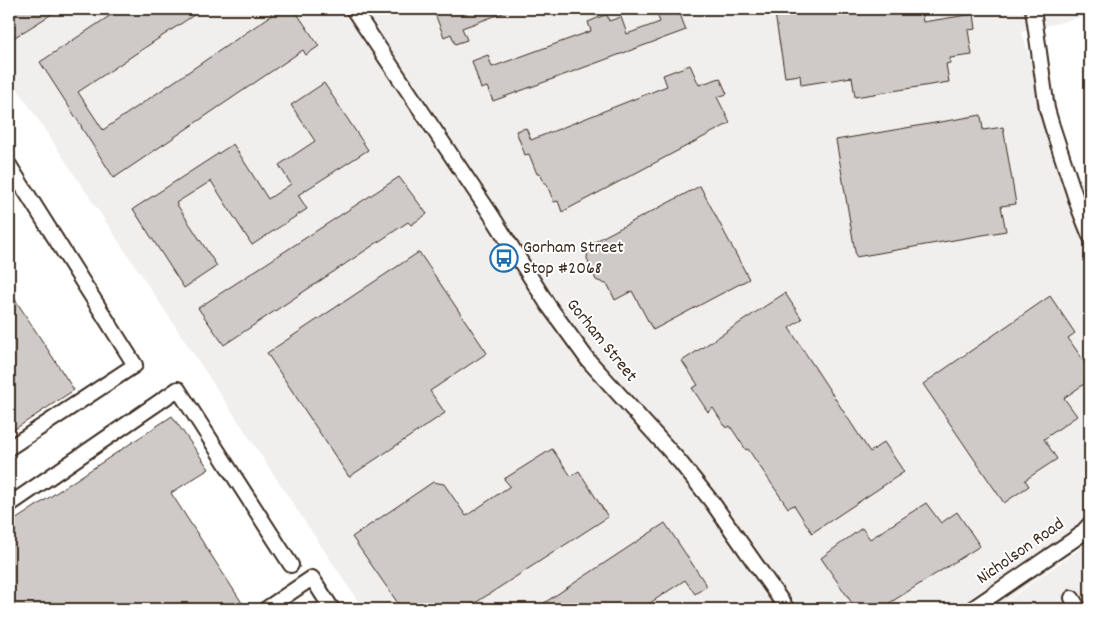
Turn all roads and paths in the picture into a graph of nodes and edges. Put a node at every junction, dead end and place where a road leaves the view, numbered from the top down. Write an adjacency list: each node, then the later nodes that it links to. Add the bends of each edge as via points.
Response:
1 (353, 9): 11 (street, Gorham Street, via 548,305 588,360 712,502)
2 (1033, 9): 4 (street, via 1047,109)
3 (9, 165): 5 (street, via 135,365)
4 (1090, 236)
5 (9, 448)
6 (9, 505): 8 (street, via 178,390)
7 (1090, 524): 12 (street, Nicholson Road, via 1079,536)
8 (291, 565)
9 (266, 609): 10 (street, via 312,578)
10 (332, 609)
11 (787, 609)
12 (972, 609)

